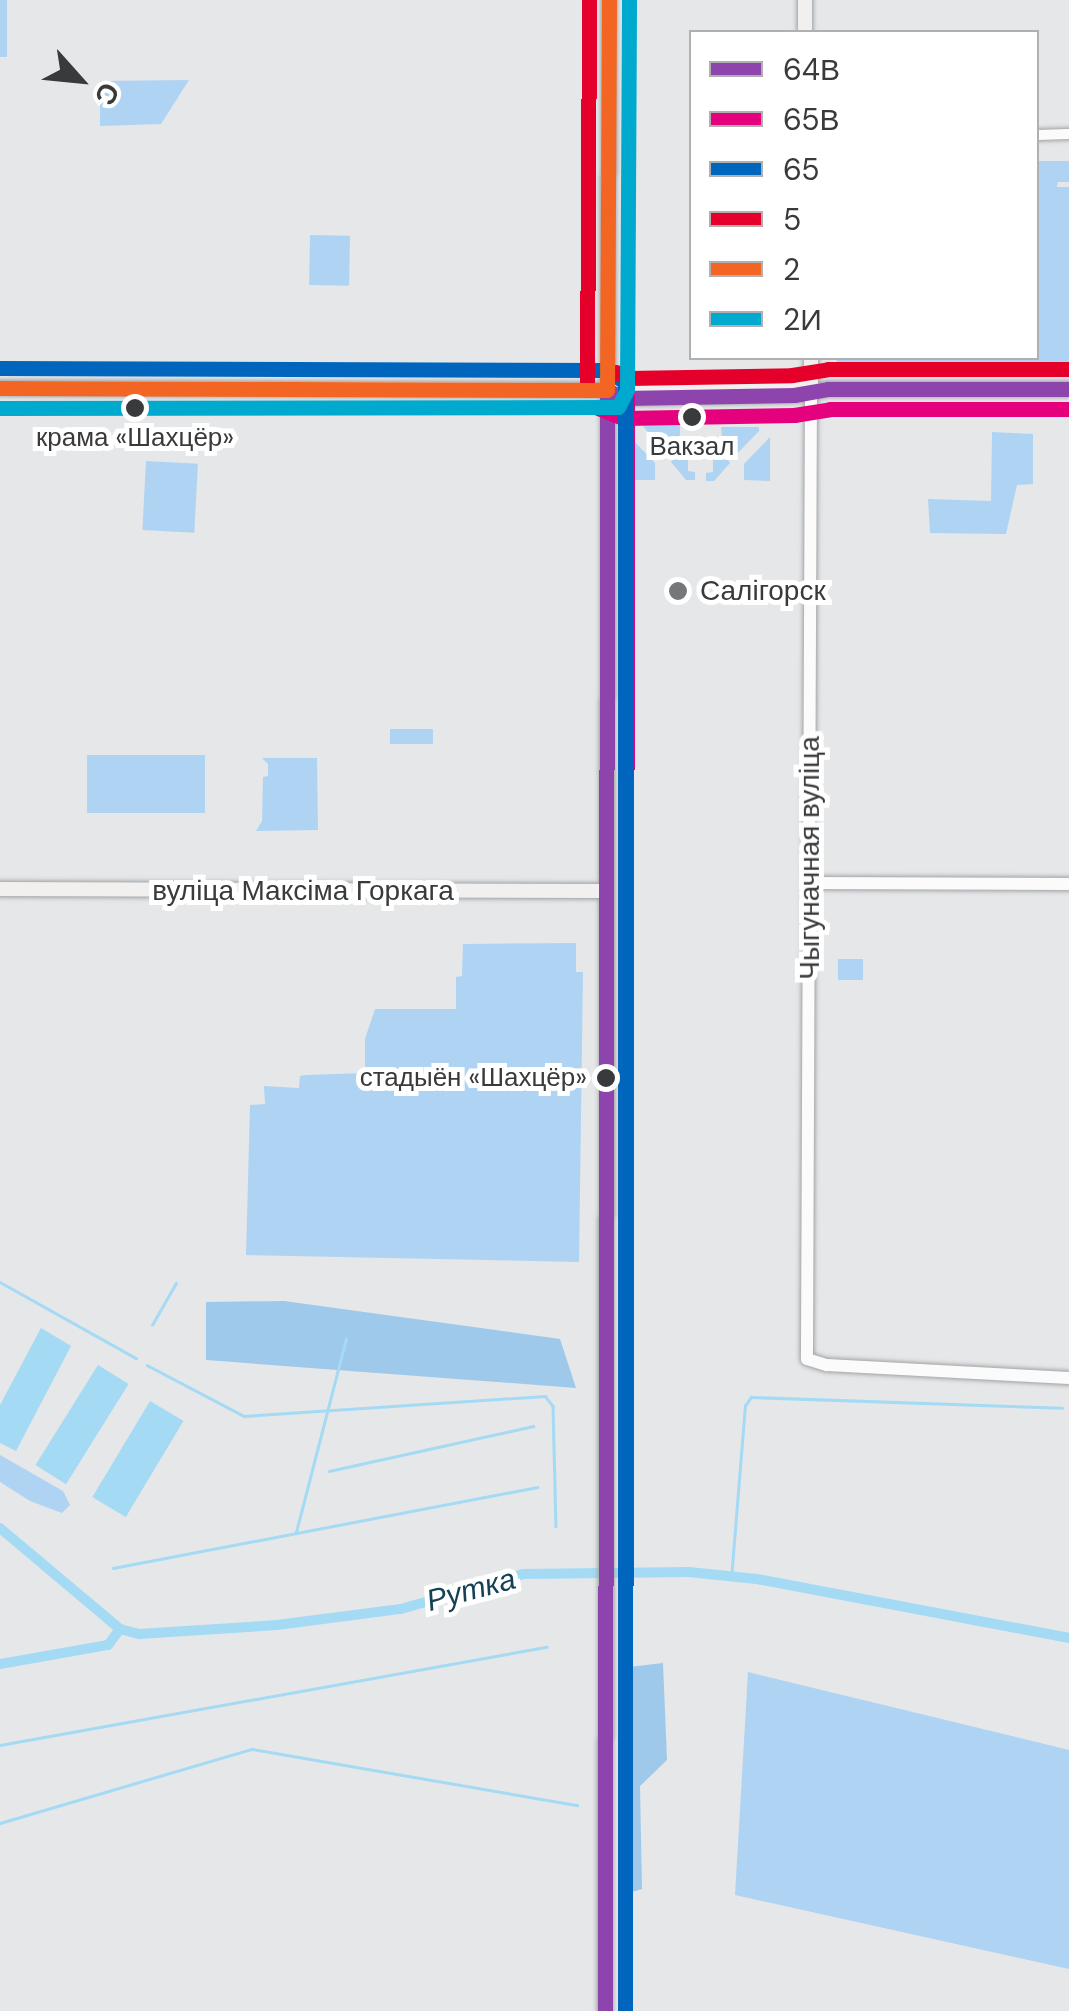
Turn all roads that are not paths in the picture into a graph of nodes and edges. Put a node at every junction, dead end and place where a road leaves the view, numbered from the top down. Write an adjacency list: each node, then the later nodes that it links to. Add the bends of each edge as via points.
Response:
1 (609, 0): 9 (main road)
2 (805, 0): 3 (main road)
3 (805, 30)
4 (1069, 134): 5 (street)
5 (1039, 135)
6 (810, 360): 10 (main road, Чыгуначная вуліца)
7 (0, 388): 9 (main road)
8 (1069, 389): 10 (main road)
9 (607, 390): 10 (main road, via 622,398 794,396); 14 (main road)
10 (811, 390): 11 (street, Чыгуначная вуліца)
11 (811, 882): 12 (street); 15 (street, Чыгуначная вуліца, via 807,1359)
12 (1069, 884)
13 (0, 889): 14 (main road, вуліца Максіма Горкага)
14 (605, 891): 16 (main road)
15 (1069, 1378)
16 (605, 2011)

